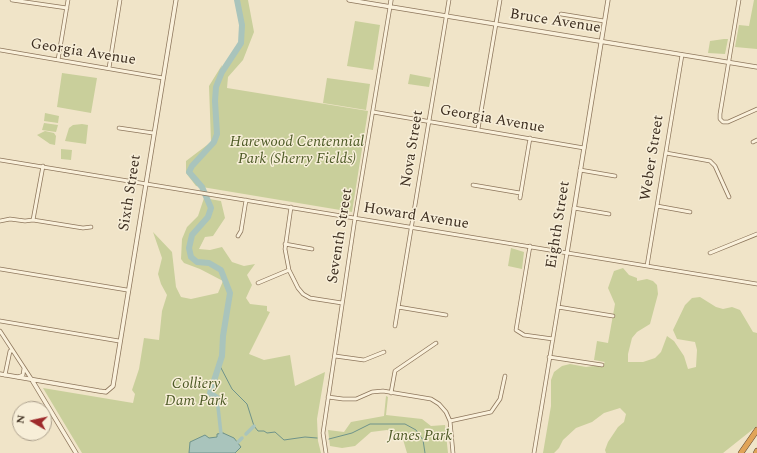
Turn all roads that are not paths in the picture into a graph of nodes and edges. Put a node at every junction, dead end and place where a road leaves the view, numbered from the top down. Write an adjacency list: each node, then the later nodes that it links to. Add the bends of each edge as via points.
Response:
1 (12, 0): 12 (street)
2 (68, 0): 12 (street)
3 (120, 0): 23 (street)
4 (176, 0): 24 (street, Sixth Street)
5 (348, 0): 11 (street, Bruce Avenue)
6 (391, 0): 11 (street, Seventh Street)
7 (449, 0): 14 (street, Nova Street)
8 (500, 0): 16 (street)
9 (608, 0): 15 (street, Eighth Street)
10 (739, 0): 21 (street)
11 (390, 7): 14 (street, Bruce Avenue); 26 (street, Seventh Street)
12 (67, 8): 20 (street)
13 (561, 14): 15 (street)
14 (447, 16): 16 (street, Bruce Avenue); 27 (street, Nova Street)
15 (604, 22): 17 (street, Eighth Street)
16 (496, 24): 17 (street, Bruce Avenue); 29 (street)
17 (601, 41): 19 (street, Bruce Avenue); 32 (street, Eighth Street)
18 (0, 50): 20 (street, Georgia Avenue)
19 (682, 54): 21 (street, Bruce Avenue); 33 (street, Weber Street)
20 (58, 60): 23 (street, Georgia Avenue)
21 (728, 62): 22 (street, Bruce Avenue); 25 (street, via 720,119 728,122)
22 (757, 67)
23 (109, 68): 24 (street, Georgia Avenue)
24 (163, 78): 30 (street, Sixth Street)
25 (757, 109)
26 (373, 112): 27 (street, Georgia Avenue); 49 (street, Seventh Street)
27 (429, 120): 29 (street, Georgia Avenue); 53 (street, Nova Street)
28 (119, 128): 30 (street)
29 (478, 129): 31 (street, Georgia Avenue)
30 (153, 133): 38 (street, Sixth Street)
31 (530, 138): 32 (street, Georgia Avenue); 40 (street)
32 (584, 148): 36 (street, Eighth Street)
33 (666, 153): 41 (street, via 710,161 715,166); 44 (street, Weber Street)
34 (0, 160): 35 (street, Howard Avenue)
35 (43, 166): 38 (street, Howard Avenue); 51 (street)
36 (580, 170): 37 (street); 46 (street, Eighth Street)
37 (615, 176)
38 (145, 183): 43 (street, Howard Avenue); 66 (street, Sixth Street)
39 (473, 185): 40 (street)
40 (520, 193): 42 (street)
41 (728, 197)
42 (520, 198)
43 (246, 200): 45 (street, Howard Avenue); 55 (street)
44 (657, 206): 47 (street); 61 (street, Weber Street)
45 (291, 207): 49 (street, Howard Avenue); 56 (street)
46 (574, 208): 48 (street); 59 (street, Eighth Street)
47 (690, 212)
48 (610, 214)
49 (355, 218): 53 (street, Howard Avenue); 67 (street, Seventh Street)
50 (0, 220): 51 (street)
51 (33, 220): 52 (street)
52 (91, 227)
53 (412, 227): 57 (street, Howard Avenue); 68 (street, Nova Street)
54 (757, 234): 60 (street)
55 (238, 236)
56 (285, 244): 58 (street); 63 (street)
57 (530, 246): 59 (street, Howard Avenue); 75 (street, via 516,330 520,334)
58 (312, 249)
59 (566, 253): 61 (street, Howard Avenue); 69 (street, Eighth Street)
60 (710, 253)
61 (647, 266): 65 (street, Howard Avenue)
62 (0, 269): 66 (street)
63 (289, 270): 64 (street); 67 (street, via 303,294 310,298)
64 (258, 283)
65 (757, 284)
66 (127, 290): 76 (street, Sixth Street)
67 (342, 303): 80 (street, Seventh Street)
68 (398, 307): 70 (street); 73 (street, Nova Street)
69 (558, 307): 71 (street); 75 (street, Eighth Street)
70 (446, 315)
71 (612, 316)
72 (0, 321): 76 (street)
73 (395, 326)
74 (0, 331): 78 (street)
75 (553, 339): 81 (street, Eighth Street)
76 (119, 341): 88 (street, Sixth Street, via 112,386 109,390 99,391)
77 (436, 343): 89 (street, via 395,371)
78 (13, 351): 83 (street); 85 (street, via 10,351)
79 (384, 352): 80 (street, via 364,360)
80 (334, 356): 90 (street, Seventh Street)
81 (549, 357): 82 (street); 96 (street, Eighth Street)
82 (602, 365)
83 (24, 368): 87 (street, via 23,375); 88 (street)
84 (0, 374): 85 (street)
85 (5, 375): 87 (street)
86 (505, 376): 91 (street, via 500,399 491,412)
87 (17, 377): 88 (street)
88 (32, 380): 93 (street)
89 (391, 392): 90 (street, via 372,392 356,399); 91 (street, via 431,399 439,404)
90 (328, 397): 94 (street, Seventh Street, via 323,433)
91 (450, 421): 95 (street)
92 (757, 430): 97 (highway)
93 (76, 453)
94 (326, 453)
95 (453, 453)
96 (534, 453)
97 (741, 453)

